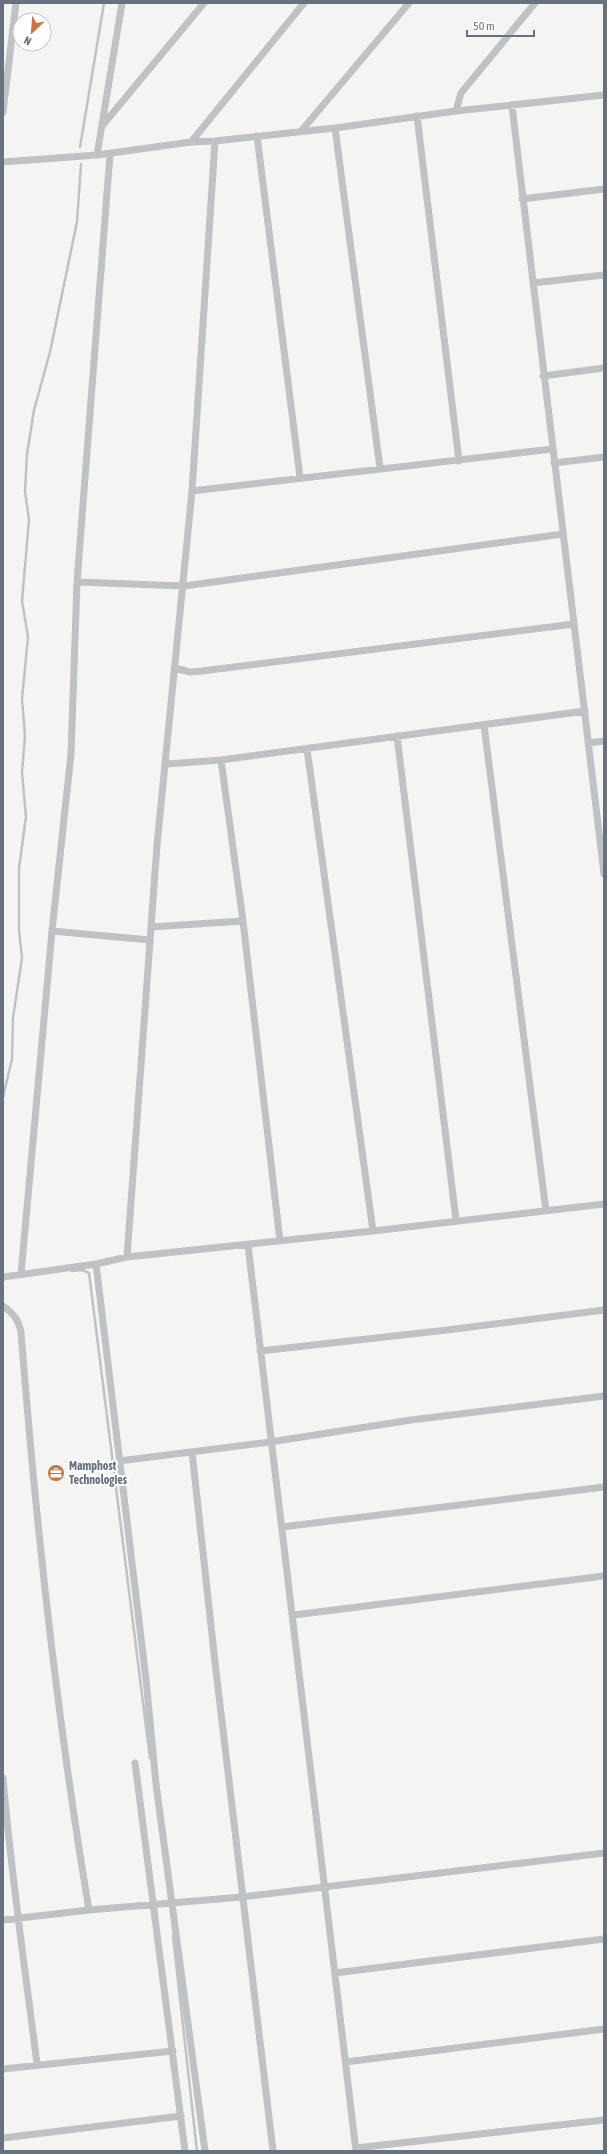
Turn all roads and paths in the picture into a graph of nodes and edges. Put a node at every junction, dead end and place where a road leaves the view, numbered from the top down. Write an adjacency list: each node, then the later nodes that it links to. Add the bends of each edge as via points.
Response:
1 (16, 3): 7 (street)
2 (122, 3): 10 (street)
3 (204, 3): 9 (street)
4 (304, 3): 20 (street)
5 (409, 3): 17 (street)
6 (535, 3): 12 (street, via 461,93)
7 (6, 60): 13 (street)
8 (604, 95): 11 (street)
9 (120, 104): 10 (street); 15 (street)
10 (105, 105): 15 (street)
11 (512, 106): 12 (street); 25 (street)
12 (456, 111): 14 (street)
13 (3, 112)
14 (417, 116): 16 (street); 32 (street)
15 (102, 126): 22 (street)
16 (335, 128): 17 (street); 34 (street)
17 (302, 130): 18 (street)
18 (257, 136): 19 (street); 35 (street)
19 (215, 141): 20 (street); 36 (street)
20 (191, 142): 21 (street)
21 (110, 154): 22 (street); 38 (street)
22 (97, 155): 23 (street)
23 (3, 162)
24 (604, 189): 25 (street)
25 (522, 199): 27 (street)
26 (604, 275): 27 (street)
27 (533, 283): 29 (street)
28 (604, 368): 29 (street)
29 (543, 376): 30 (street)
30 (552, 449): 32 (street); 33 (street)
31 (604, 457): 33 (street)
32 (459, 461): 34 (street)
33 (554, 463): 37 (street)
34 (380, 468): 35 (street)
35 (300, 477): 36 (street)
36 (192, 491): 39 (street)
37 (563, 534): 39 (street); 40 (street)
38 (77, 582): 39 (street); 54 (street, via 70,754)
39 (184, 586): 41 (street)
40 (574, 624): 41 (street, via 202,672); 42 (street)
41 (175, 668): 49 (street)
42 (585, 711): 43 (street); 46 (street)
43 (484, 725): 44 (street); 57 (street)
44 (397, 736): 47 (street); 58 (street)
45 (604, 741): 46 (street)
46 (588, 743): 50 (street)
47 (307, 749): 48 (street); 59 (street)
48 (221, 760): 49 (street); 52 (street)
49 (166, 764): 53 (street)
50 (602, 846): 51 (street)
51 (604, 874)
52 (243, 921): 53 (street); 60 (street)
53 (150, 927): 55 (street)
54 (52, 931): 55 (street); 64 (street)
55 (150, 940): 62 (street)
56 (604, 1204): 57 (street)
57 (546, 1211): 58 (street)
58 (456, 1220): 59 (street)
59 (373, 1231): 60 (street)
60 (280, 1241): 61 (street)
61 (248, 1245): 62 (street); 68 (street)
62 (127, 1257): 63 (street)
63 (96, 1264): 64 (street); 72 (street)
64 (21, 1274): 65 (street)
65 (3, 1277)
66 (3, 1306): 84 (street, via 18,1320 21,1332 30,1446 63,1748)
67 (604, 1310): 68 (street)
68 (260, 1351): 70 (street)
69 (604, 1396): 70 (street, via 411,1420)
70 (270, 1442): 71 (street); 74 (street)
71 (192, 1452): 72 (street); 81 (street)
72 (119, 1461): 82 (street)
73 (604, 1487): 74 (street)
74 (282, 1527): 76 (street)
75 (604, 1576): 76 (street)
76 (294, 1615): 80 (street)
77 (134, 1763): 83 (street)
78 (3, 1778): 85 (street, via 10,1858)
79 (604, 1853): 80 (street)
80 (326, 1886): 81 (street); 88 (street)
81 (242, 1897): 82 (street); 100 (street)
82 (172, 1903): 83 (street); 99 (street)
83 (153, 1905): 84 (street); 90 (street)
84 (89, 1910): 85 (street)
85 (20, 1918): 86 (street); 92 (street)
86 (3, 1920)
87 (604, 1939): 88 (street)
88 (335, 1973): 91 (street)
89 (604, 2029): 91 (street)
90 (173, 2051): 92 (street); 94 (street)
91 (346, 2062): 97 (street)
92 (36, 2064): 93 (street)
93 (3, 2068)
94 (181, 2116): 96 (street); 98 (street)
95 (604, 2120): 97 (street)
96 (3, 2138)
97 (356, 2150)
98 (185, 2151)
99 (205, 2151)
100 (273, 2151)

